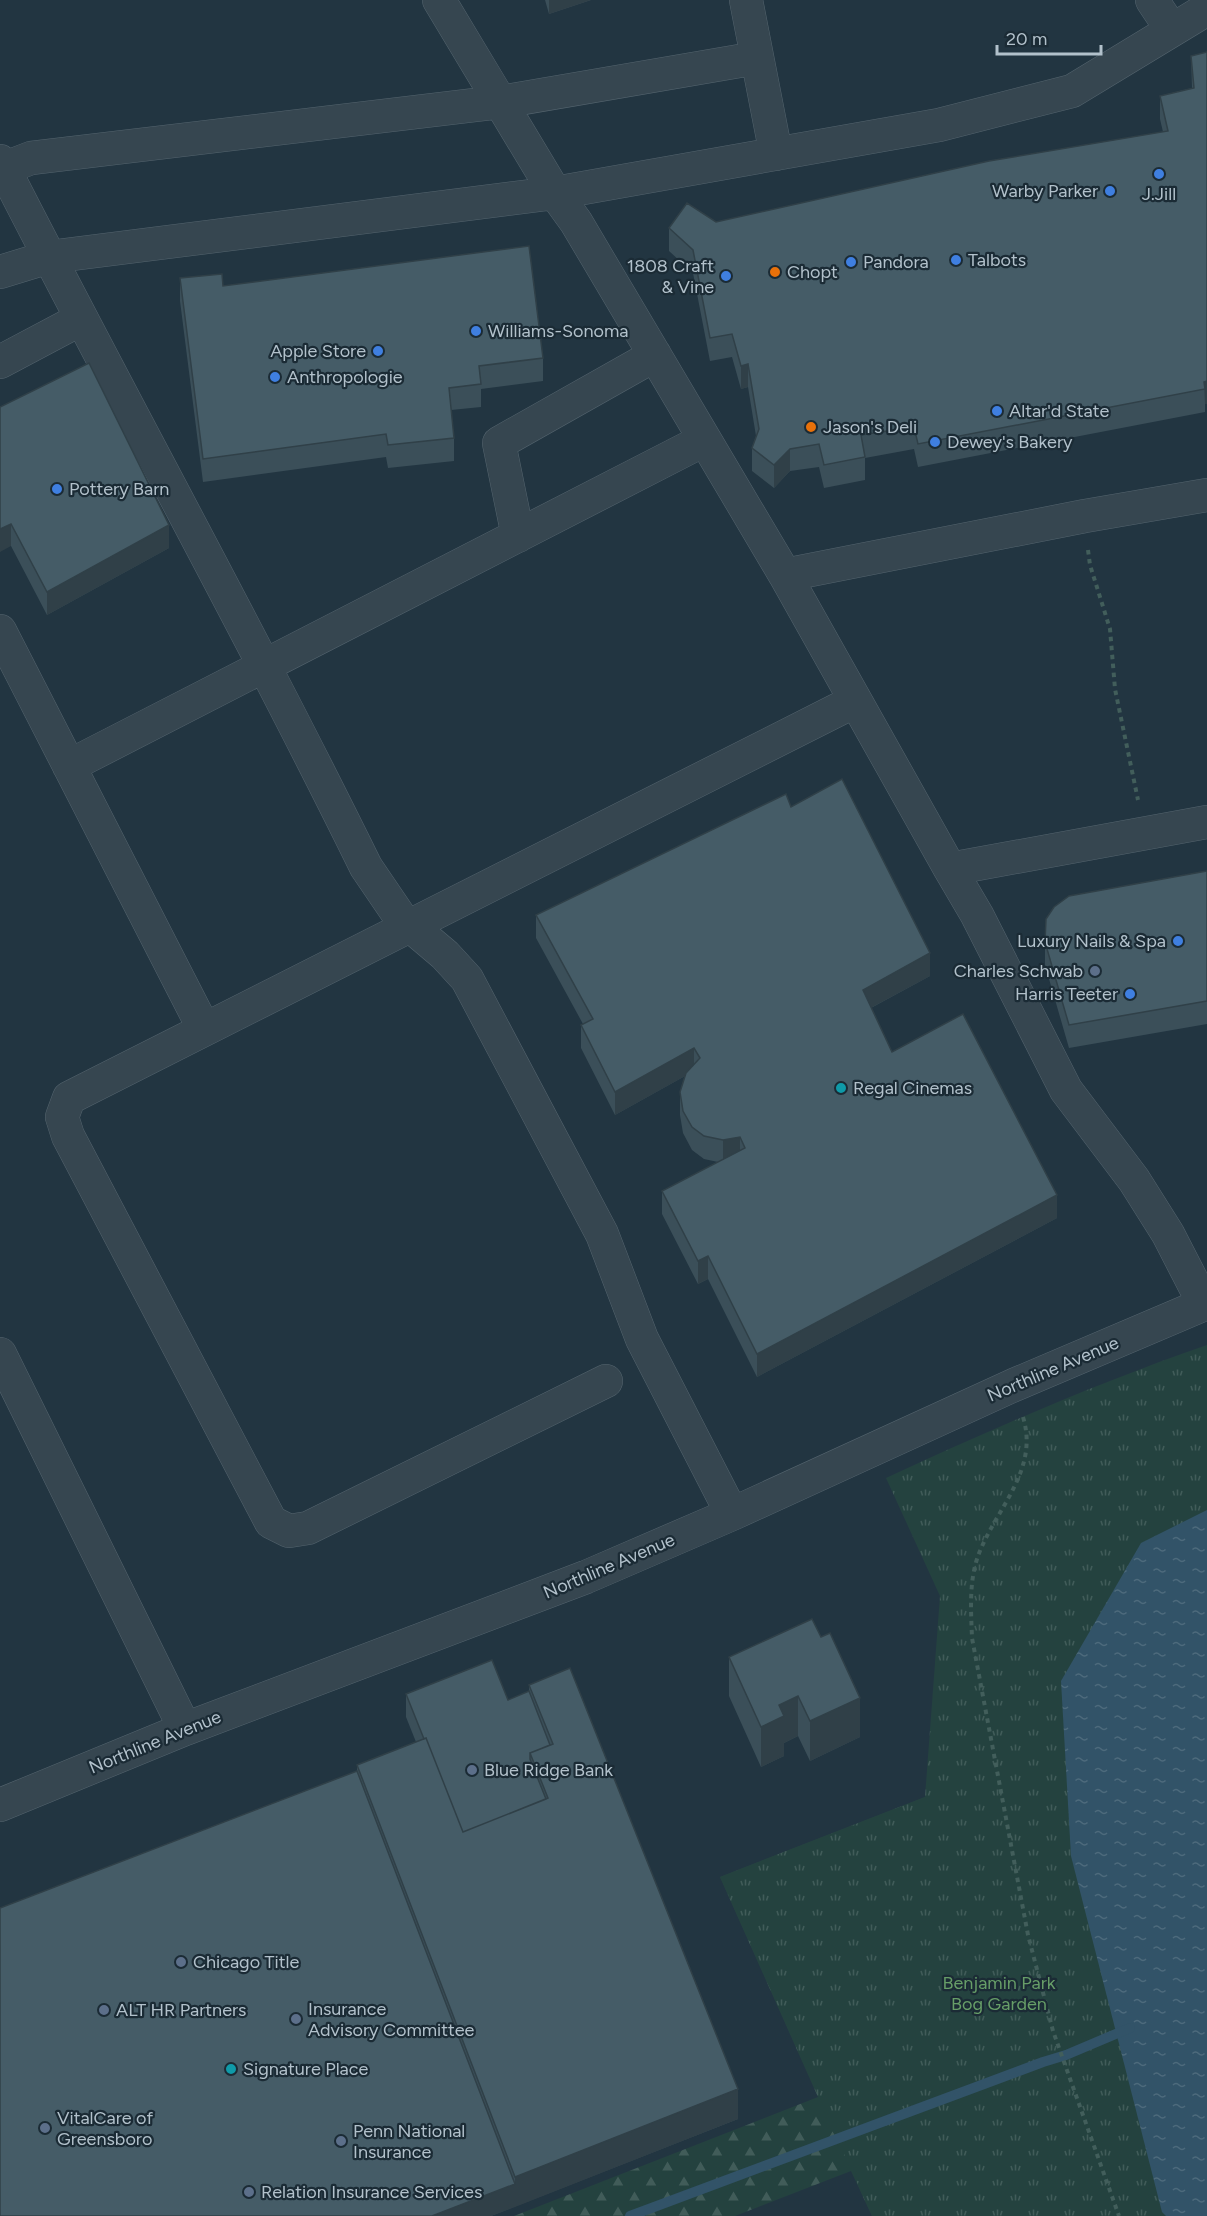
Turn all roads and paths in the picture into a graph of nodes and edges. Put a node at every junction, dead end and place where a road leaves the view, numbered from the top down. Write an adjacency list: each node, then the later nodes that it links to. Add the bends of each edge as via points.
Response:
1 (439, 0): 7 (street)
2 (746, 0): 6 (street)
3 (1152, 0): 5 (street)
4 (1207, 9): 5 (street)
5 (1172, 30): 8 (street, via 1072,91 939,125)
6 (757, 58): 7 (street); 8 (street)
7 (500, 102): 9 (street, via 31,158); 10 (street)
8 (776, 154): 10 (street)
9 (1, 166): 11 (street)
10 (555, 193): 11 (street); 14 (street)
11 (49, 257): 12 (street); 13 (street)
12 (0, 272)
13 (81, 320): 15 (street); 22 (street)
14 (655, 355): 16 (street); 19 (street, via 499,443)
15 (0, 362)
16 (704, 440): 19 (street); 20 (street)
17 (1207, 495): 18 (street)
18 (1084, 516): 20 (street); 26 (path, via 1090,565 1110,629 1115,689)
19 (518, 536): 22 (street)
20 (785, 575): 23 (street)
21 (0, 631): 24 (street)
22 (264, 666): 24 (street); 28 (street, via 366,867 400,917)
23 (855, 701): 27 (street); 28 (street)
24 (69, 766): 29 (street)
25 (1207, 822): 26 (street)
26 (1144, 833): 27 (street)
27 (950, 869): 30 (street, via 1066,1090 1134,1180 1168,1233)
28 (410, 925): 29 (street); 34 (street, via 446,954 467,979 493,1026 602,1234 642,1339)
29 (204, 1029): 32 (street, via 69,1098 62,1117 73,1146 271,1522 289,1531 308,1528)
30 (1205, 1304): 33 (street, Northline Avenue)
31 (1, 1356): 35 (street)
32 (606, 1380)
33 (1014, 1385): 34 (street, Northline Avenue); 37 (path, via 1028,1431 1024,1467 978,1559 970,1595 972,1638 1034,1957 1053,2031)
34 (732, 1514): 35 (street, Northline Avenue, via 586,1577)
35 (185, 1729): 36 (street, Northline Avenue)
36 (0, 1805)
37 (1119, 2216)

